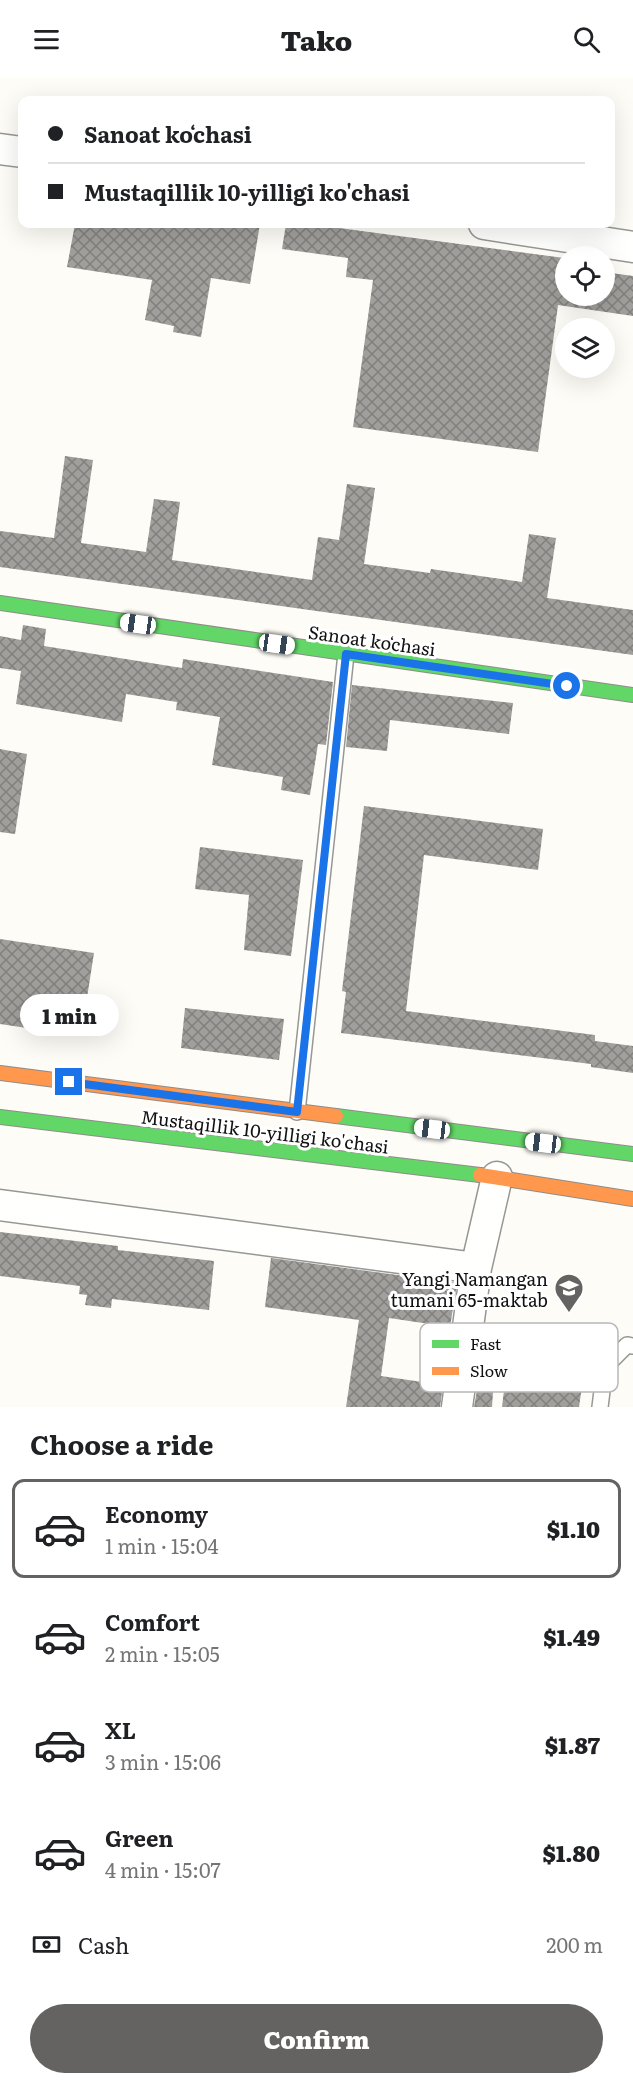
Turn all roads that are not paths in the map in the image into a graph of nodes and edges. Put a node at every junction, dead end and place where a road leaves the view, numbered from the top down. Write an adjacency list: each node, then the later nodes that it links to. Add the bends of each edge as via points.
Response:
1 (0, 149): 2 (street)
2 (18, 151)
3 (510, 228): 4 (street)
4 (633, 247)
5 (0, 603): 6 (main road, Sanoat koʻchasi)
6 (346, 654): 7 (main road, Sanoat koʻchasi); 9 (lane)
7 (633, 696)
8 (0, 1073): 9 (main road, Mustaqillik 10-yilligi ko'chasi)
9 (297, 1112): 11 (main road, Mustaqillik 10-yilligi ko'chasi)
10 (0, 1117): 12 (main road, Mustaqillik 10-yilligi ko'chasi)
11 (633, 1154)
12 (497, 1177): 13 (main road, Mustaqillik 10-yilligi ko'chasi); 15 (street)
13 (633, 1199)
14 (0, 1205): 15 (street)
15 (476, 1268): 16 (street)
16 (469, 1323)
17 (633, 1346): 18 (lane, via 627,1345)
18 (618, 1354)
19 (460, 1392): 21 (street)
20 (602, 1392): 22 (lane)
21 (458, 1407)
22 (600, 1407)

